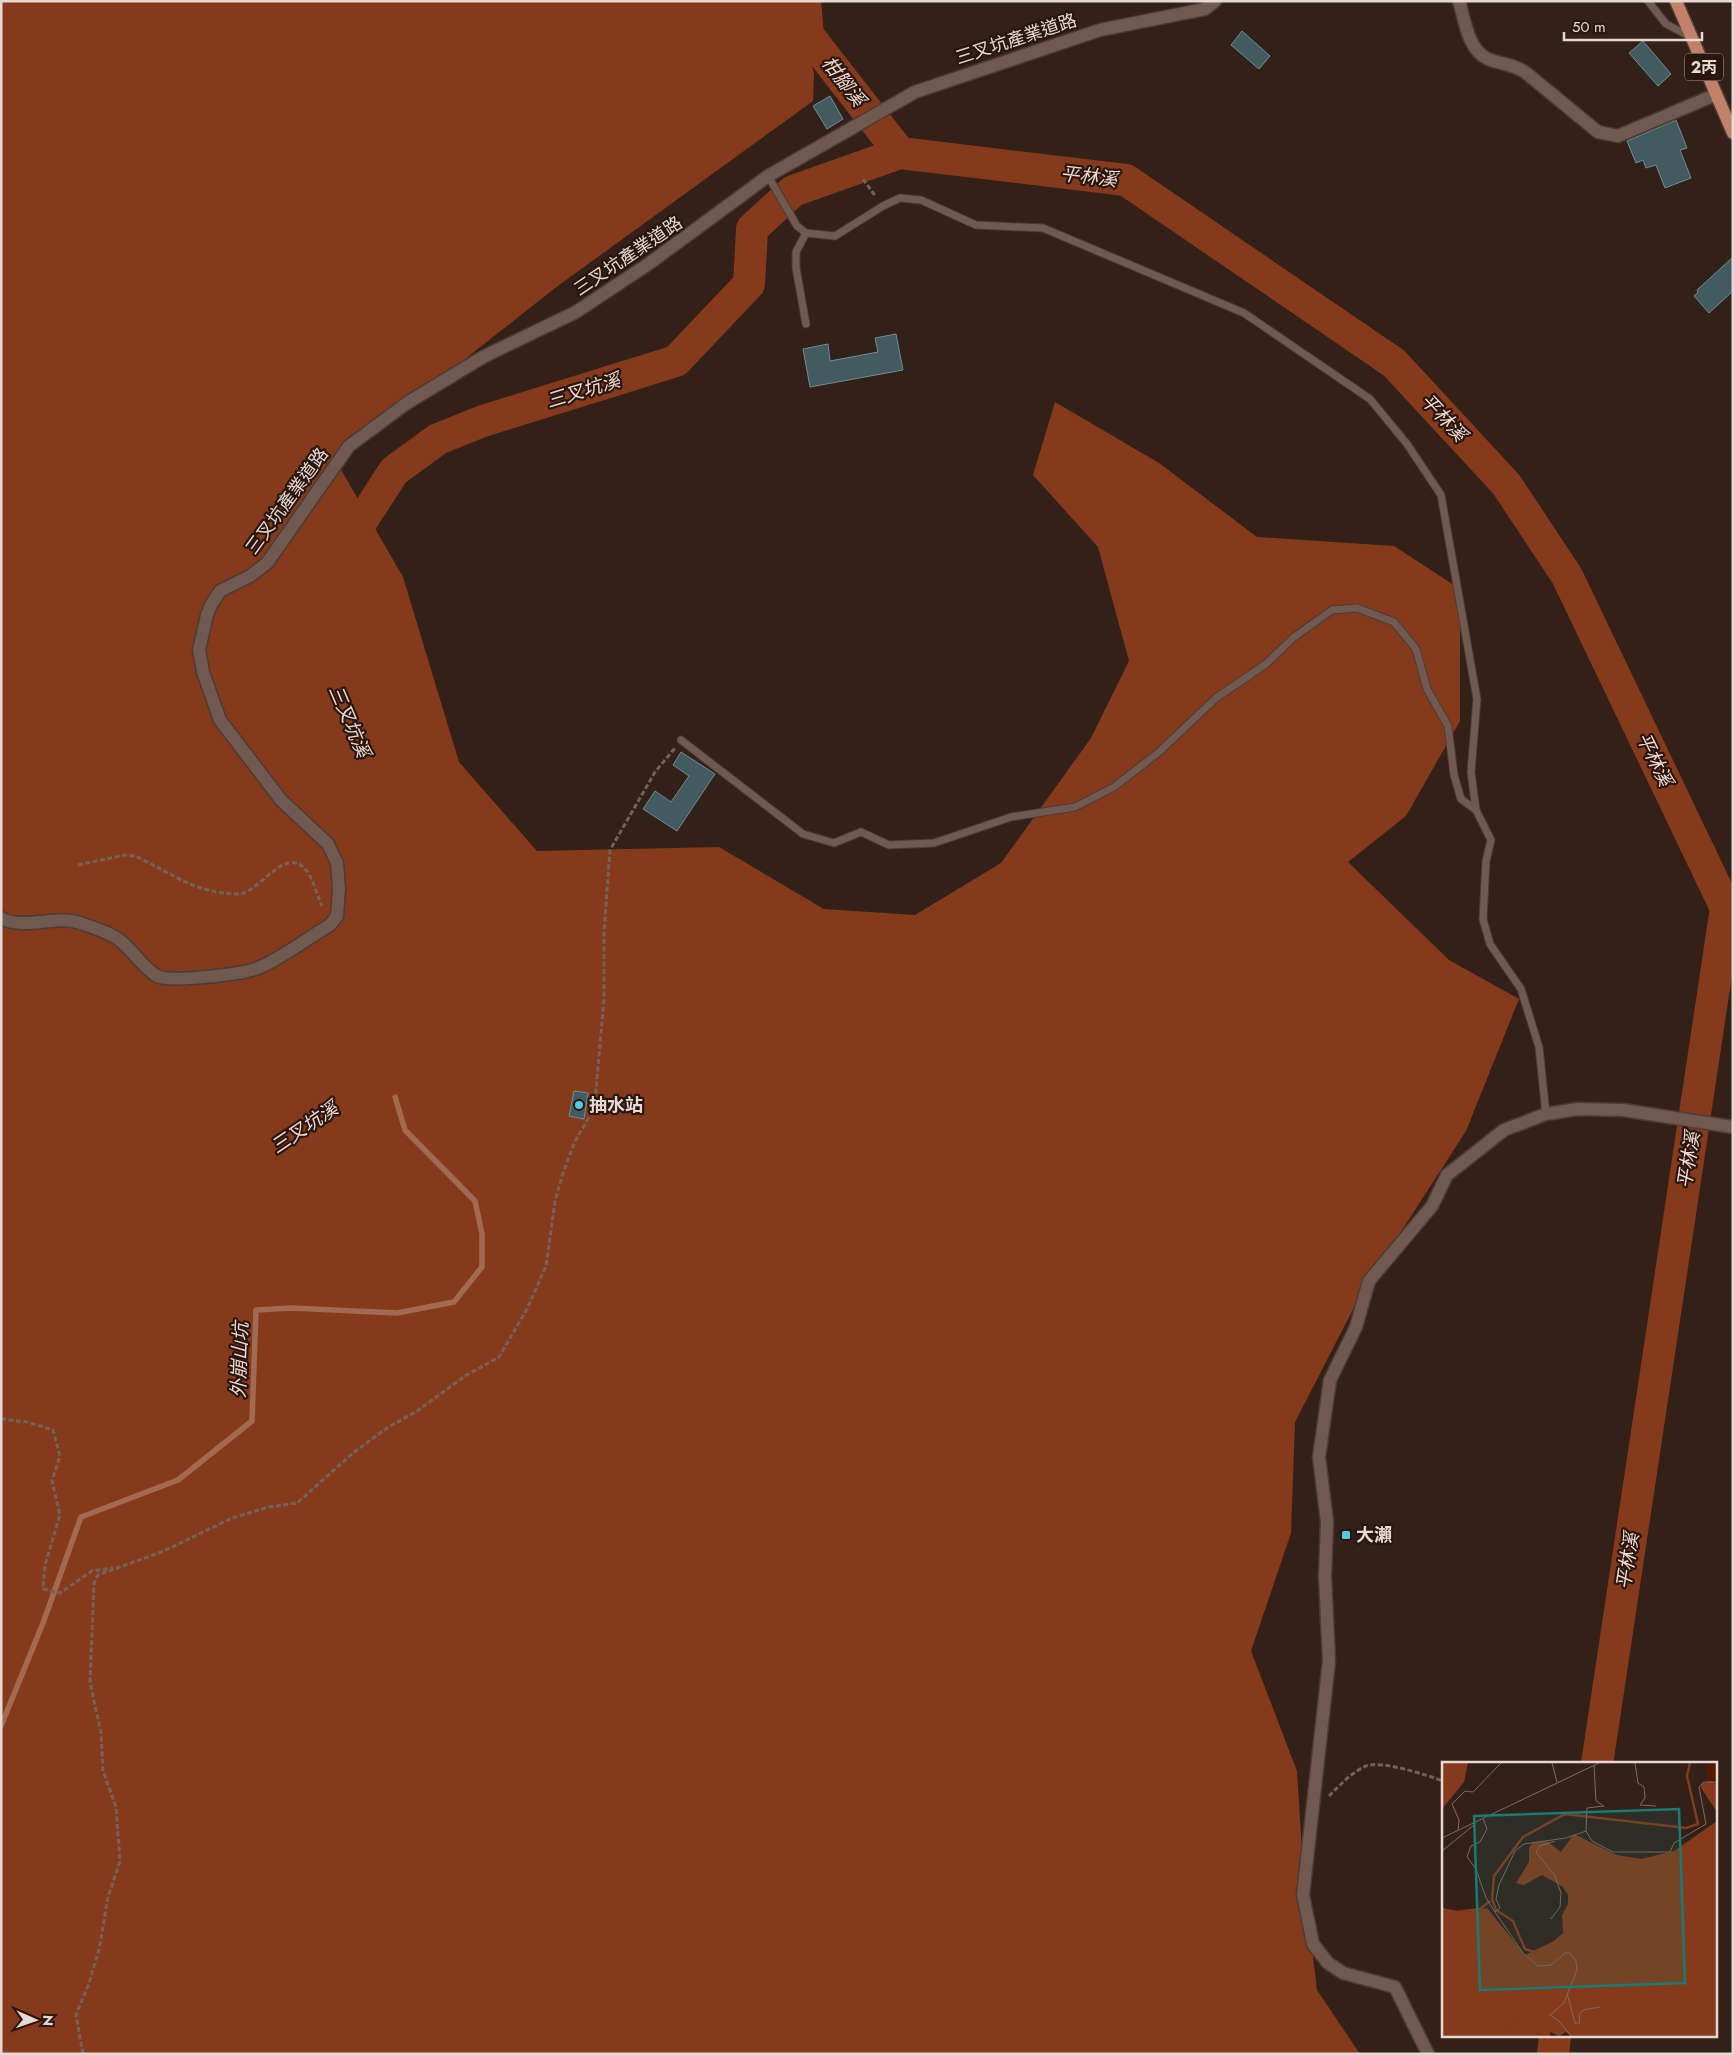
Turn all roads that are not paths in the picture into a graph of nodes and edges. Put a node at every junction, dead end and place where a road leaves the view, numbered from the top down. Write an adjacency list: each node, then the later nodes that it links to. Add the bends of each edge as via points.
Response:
1 (1215, 1): 8 (street, 三叉坑產業道路, via 1205,8 1100,30 915,92)
2 (1459, 1): 6 (street, via 1476,51 1489,60 1513,64 1598,132 1618,136)
3 (1648, 1): 5 (lane, via 1666,24)
4 (1676, 1): 5 (main road, 2丙)
5 (1692, 37): 6 (main road, 2丙)
6 (1715, 95): 7 (main road, 2丙)
7 (1733, 133)
8 (768, 176): 9 (lane, via 797,226); 13 (street, 三叉坑產業道路, via 584,307 483,357 406,403 349,446 268,563 220,591 211,605 199,650 210,694 220,720 281,800 328,844 337,863 339,889 337,916 330,925 258,968 167,980 156,976 118,939 92,926 74,921 21,922)
9 (806, 233): 10 (lane, via 796,252); 12 (lane, via 835,236 900,198 921,200 976,225 1043,228 1244,313 1370,399 1407,444 1441,495 1477,699 1472,772)
10 (806, 324)
11 (681, 740): 12 (lane, via 803,834 834,843 861,832 889,845 934,843 1011,817 1076,807 1114,787 1159,752 1216,698 1266,664 1293,638 1332,610 1357,608 1394,622 1416,649 1427,688 1448,726 1454,775 1461,800)
12 (1476, 810): 14 (lane, via 1491,840 1486,861 1483,919 1490,944 1521,989 1539,1047)
13 (1, 918)
14 (1546, 1114): 15 (street, via 1578,1109 1623,1110); 16 (street, via 1504,1130 1447,1175 1432,1206 1369,1281 1356,1327 1330,1380 1319,1457 1327,1522 1325,1576 1329,1660 1303,1895 1313,1944 1328,1962 1343,1973 1395,1987)
15 (1733, 1127)
16 (1428, 2054)

